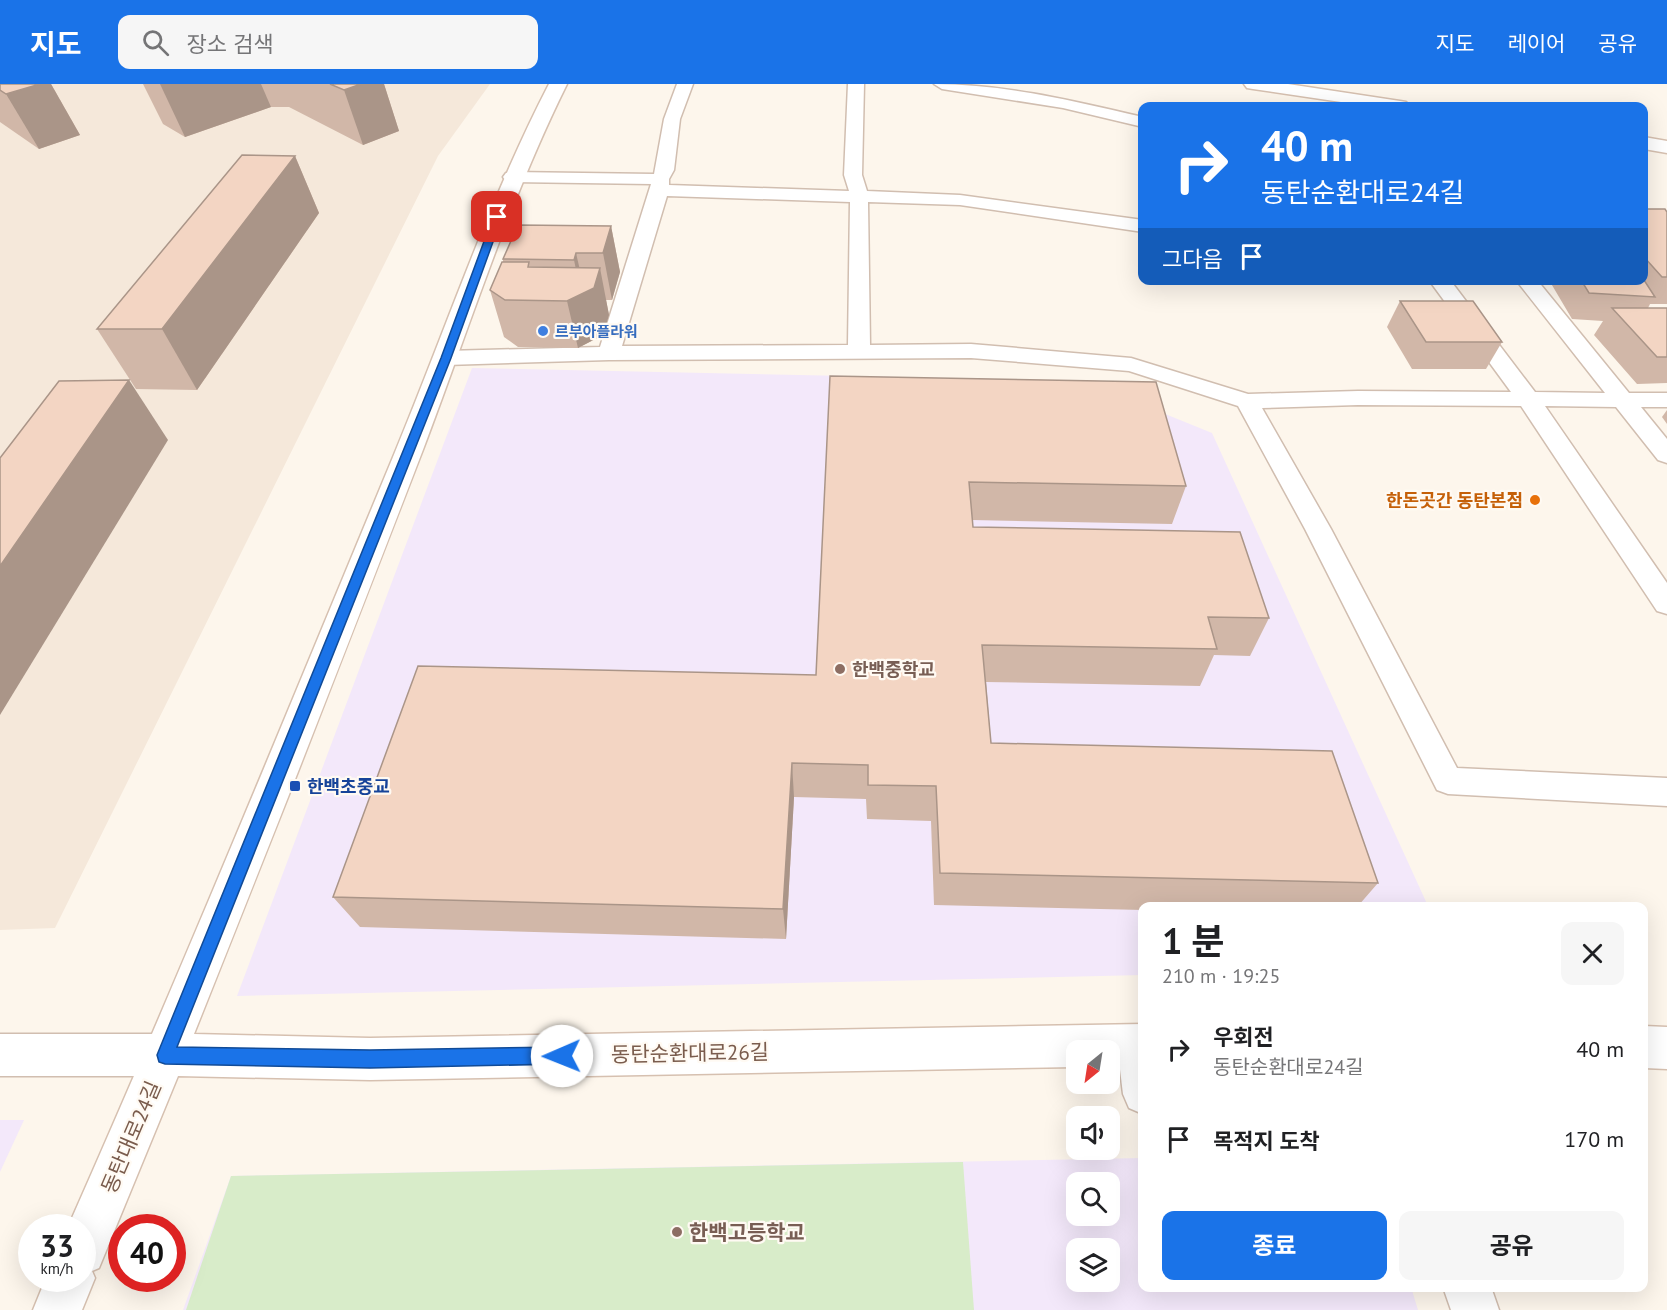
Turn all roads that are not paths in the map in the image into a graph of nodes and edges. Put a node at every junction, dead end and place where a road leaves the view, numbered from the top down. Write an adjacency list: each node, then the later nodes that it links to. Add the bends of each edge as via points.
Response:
1 (558, 84): 12 (street, 동탄대로24길)
2 (685, 84): 13 (lane, via 672,119)
3 (856, 84): 10 (lane)
4 (942, 84): 7 (lane, via 1063,103)
5 (1253, 84): 6 (street)
6 (1349, 102)
7 (1138, 121)
8 (1648, 144): 9 (street)
9 (1667, 147)
10 (847, 175): 11 (lane); 15 (lane)
11 (874, 176)
12 (512, 177): 13 (lane); 22 (street, 동탄대로24길)
13 (666, 177): 15 (lane); 21 (lane)
14 (951, 182): 16 (lane)
15 (859, 195): 17 (lane, via 960,200); 20 (lane)
16 (1138, 215)
17 (1138, 225)
18 (1444, 285): 23 (lane)
19 (1530, 285): 24 (lane)
20 (859, 352): 21 (lane); 26 (lane, via 971,351 1131,365)
21 (609, 353): 22 (lane)
22 (446, 358): 34 (street, 동탄대로24길)
23 (1528, 399): 24 (lane); 26 (lane); 28 (lane)
24 (1622, 400): 25 (lane); 27 (lane)
25 (1667, 400)
26 (1247, 401): 29 (lane, via 1448,781)
27 (1667, 455)
28 (1667, 604)
29 (1667, 792)
30 (1138, 1045): 34 (street, 동탄순환대로26길, via 370,1059)
31 (1648, 1047): 32 (street)
32 (1667, 1048)
33 (0, 1055): 34 (street, 동탄순환대로26길)
34 (165, 1055): 35 (street, 동탄대로24길)
35 (96, 1218)
36 (65, 1292): 38 (street)
37 (1469, 1292): 39 (street)
38 (57, 1310)
39 (1475, 1310)

